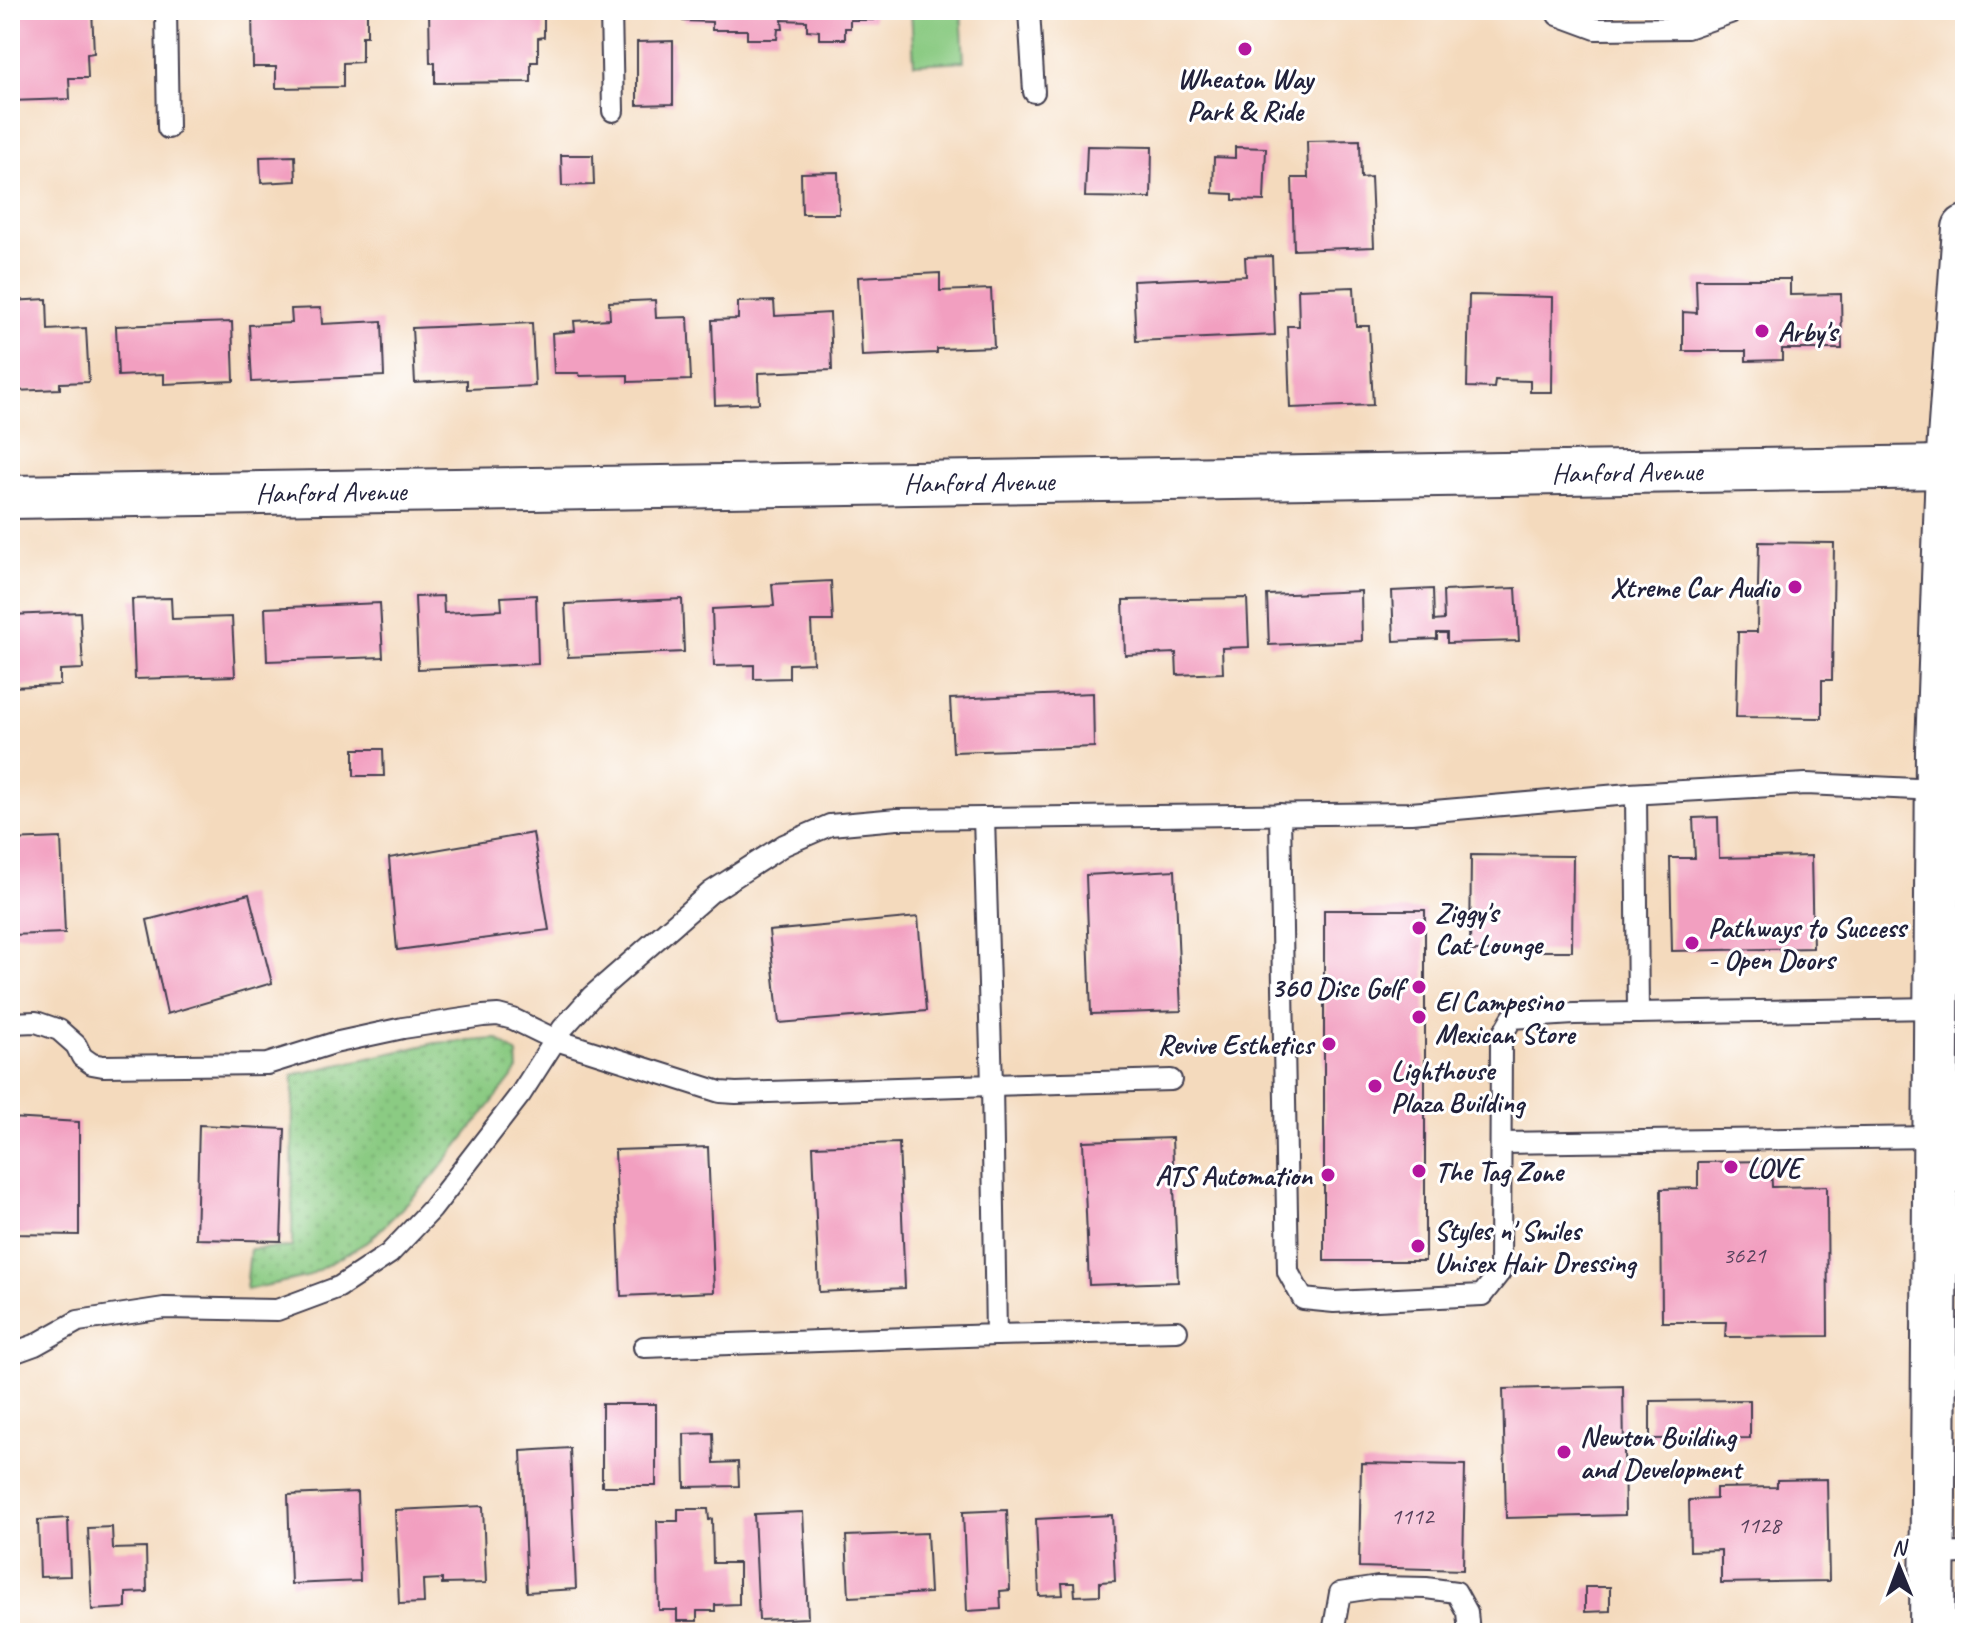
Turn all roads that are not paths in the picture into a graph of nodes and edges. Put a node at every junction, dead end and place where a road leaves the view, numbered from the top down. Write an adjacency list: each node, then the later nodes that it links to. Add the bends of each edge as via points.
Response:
1 (166, 10): 8 (lane)
2 (611, 10): 7 (lane)
3 (1029, 10): 6 (lane)
4 (1556, 10): 5 (lane, via 1596,29 1627,29 1687,28)
5 (1732, 10)
6 (1034, 92)
7 (613, 111)
8 (168, 128)
9 (1965, 228): 10 (main road)
10 (1948, 467): 11 (street, Hanford Avenue); 12 (main road)
11 (10, 497)
12 (1947, 762): 13 (lane, via 1806,784); 16 (main road)
13 (1636, 794): 14 (lane, via 1411,813); 17 (lane)
14 (1280, 814): 15 (lane); 23 (lane, via 1288,1272 1303,1299 1482,1295 1500,1272)
15 (984, 818): 19 (lane, via 830,825 784,845 711,892 592,996); 21 (lane)
16 (1936, 1008): 17 (lane); 22 (main road)
17 (1638, 1013): 23 (lane, via 1512,1018 1501,1037)
18 (10, 1023): 19 (lane, via 36,1022 59,1030 82,1057 103,1066 267,1064 403,1028 498,1015)
19 (556, 1040): 21 (lane, via 720,1092); 27 (lane, via 432,1209 389,1254 339,1287 277,1310 164,1308 78,1321)
20 (1171, 1080): 21 (lane)
21 (992, 1085): 25 (lane)
22 (1946, 1127): 23 (lane); 28 (main road)
23 (1501, 1143)
24 (1177, 1331): 25 (lane)
25 (996, 1335): 26 (lane)
26 (644, 1347)
27 (10, 1354)
28 (1949, 1554): 31 (main road)
29 (1333, 1633): 30 (lane, via 1340,1593 1378,1587 1456,1592 1467,1612)
30 (1469, 1633)
31 (1932, 1633)

